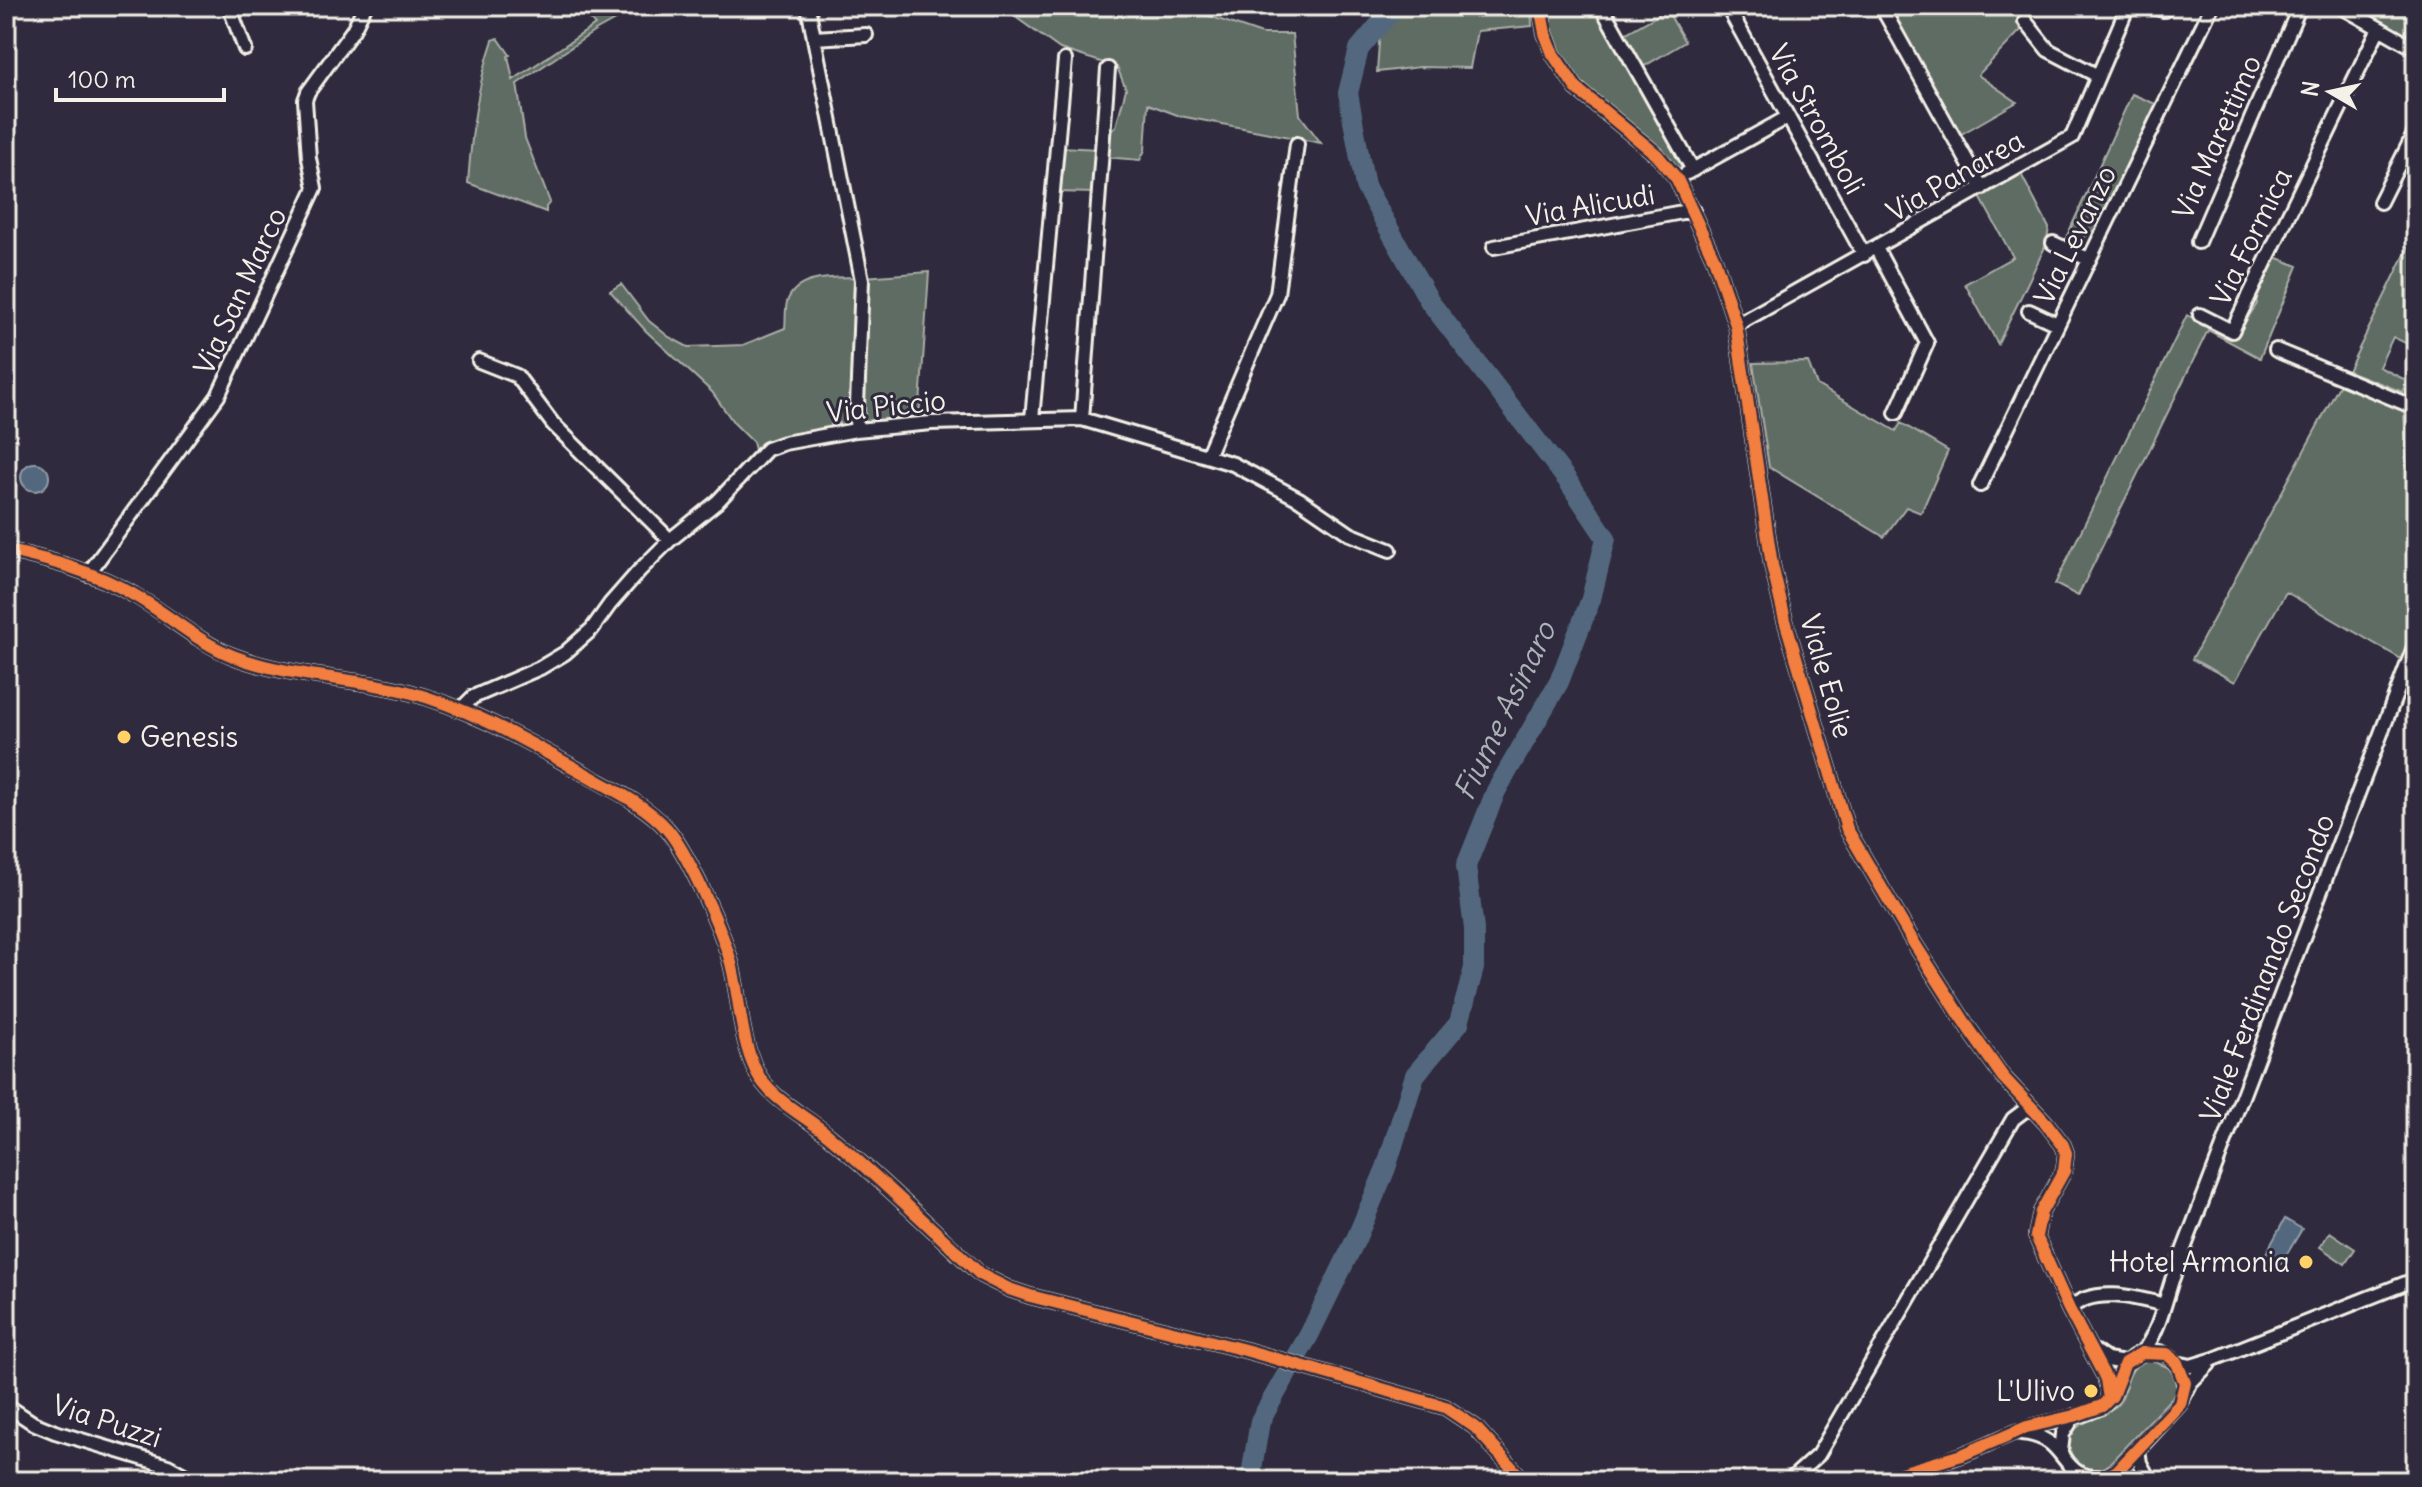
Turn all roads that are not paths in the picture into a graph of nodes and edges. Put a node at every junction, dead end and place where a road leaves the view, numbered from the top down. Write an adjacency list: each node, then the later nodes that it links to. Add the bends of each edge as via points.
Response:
1 (229, 6): 18 (street)
2 (365, 6): 53 (street, Via San Marco, via 308,92 315,188 218,396)
3 (808, 6): 17 (street)
4 (1540, 6): 27 (street, Viale Eolie, via 1553,54 1576,88 1657,155)
5 (1601, 6): 26 (street)
6 (1727, 6): 23 (street, Via Stromboli)
7 (1881, 6): 28 (street)
8 (2128, 6): 22 (street, Via Panarea)
9 (2149, 6): 10 (street)
10 (2166, 6)
11 (2212, 6): 36 (street, Via Levanzo)
12 (2300, 6): 31 (street, Via Marettimo)
13 (2340, 6): 15 (street)
14 (2025, 21): 22 (street, via 2048,50)
15 (2377, 32): 19 (street); 38 (street, Via Formica, via 2232,331)
16 (866, 35): 17 (street)
17 (814, 38): 47 (street, via 862,280)
18 (245, 49)
19 (2416, 49)
20 (1065, 60): 45 (street)
21 (1108, 69): 46 (street)
22 (2098, 76): 28 (street, Via Panarea, via 2072,137)
23 (1788, 117): 26 (street); 35 (street, Via Stromboli)
24 (2416, 130): 29 (street)
25 (1297, 144): 48 (street, via 1277,294)
26 (1693, 170): 27 (street)
27 (1677, 179): 30 (street, Viale Eolie)
28 (1982, 188): 34 (street, Via Panarea)
29 (2380, 202)
30 (1693, 210): 33 (street, Via Alicudi); 40 (street, Viale Eolie)
31 (2198, 242)
32 (2053, 243): 36 (street)
33 (1494, 247)
34 (1876, 248): 35 (street, Via Panarea); 44 (street, via 1927,343)
35 (1864, 255): 40 (street, Via Panarea)
36 (2088, 259): 39 (street, Via Levanzo)
37 (2029, 311): 39 (street)
38 (2200, 315)
39 (2057, 324): 49 (street, Via Levanzo)
40 (1736, 325): 56 (street, Viale Eolie, via 1772,565 1847,829 1969,1029)
41 (2276, 350): 43 (street)
42 (479, 361): 50 (street, via 517,376 553,424)
43 (2416, 408)
44 (1896, 413)
45 (1032, 419): 46 (street, Via Piccio); 47 (street, Via Piccio)
46 (1082, 419): 48 (street, Via Piccio)
47 (856, 430): 50 (street, Via Piccio, via 767,449 717,502)
48 (1207, 456): 52 (street, Via Piccio, via 1260,477 1350,534)
49 (1980, 485)
50 (670, 540): 55 (street, Via Piccio, via 565,653 473,697)
51 (6, 550): 53 (street)
52 (1390, 550)
53 (88, 574): 55 (street, via 126,590 234,657 406,692)
54 (2416, 642): 58 (street, Viale Ferdinando Secondo)
55 (461, 709): 77 (street, via 621,794 665,826 714,916 731,962 747,1044 763,1082 981,1275 1030,1296 1445,1407 1475,1427)
56 (2029, 1107): 59 (street, Viale Eolie, via 2066,1153 2064,1171 2041,1212 2036,1236); 78 (street, via 2013,1119 1818,1455)
57 (2416, 1279): 63 (street)
58 (2164, 1308): 59 (street, via 2094,1295); 61 (street, Viale Ferdinando Secondo); 62 (street, via 2163,1336)
59 (2069, 1309): 60 (street, Viale Eolie)
60 (2084, 1340): 64 (street, via 2100,1357); 66 (street, Viale Eolie, via 2106,1379)
61 (2142, 1353): 62 (street); 64 (street)
62 (2172, 1359): 63 (street, via 2191,1366); 65 (street, via 2185,1383)
63 (2214, 1359): 65 (street)
64 (2125, 1363): 66 (street)
65 (2184, 1393): 70 (street)
66 (2109, 1399): 68 (street)
67 (6, 1405): 76 (street, Via Puzzi, via 44,1427 168,1466)
68 (2074, 1416): 69 (street); 71 (street, via 2063,1434)
69 (2018, 1432): 71 (street, via 2035,1434); 79 (street)
70 (2138, 1449): 72 (street); 74 (street)
71 (2061, 1451): 73 (street)
72 (2117, 1471): 74 (street); 75 (street)
73 (2076, 1476): 75 (street)
74 (2148, 1478)
75 (2101, 1479)
76 (195, 1481)
77 (1524, 1481)
78 (1789, 1481)
79 (1874, 1481)

